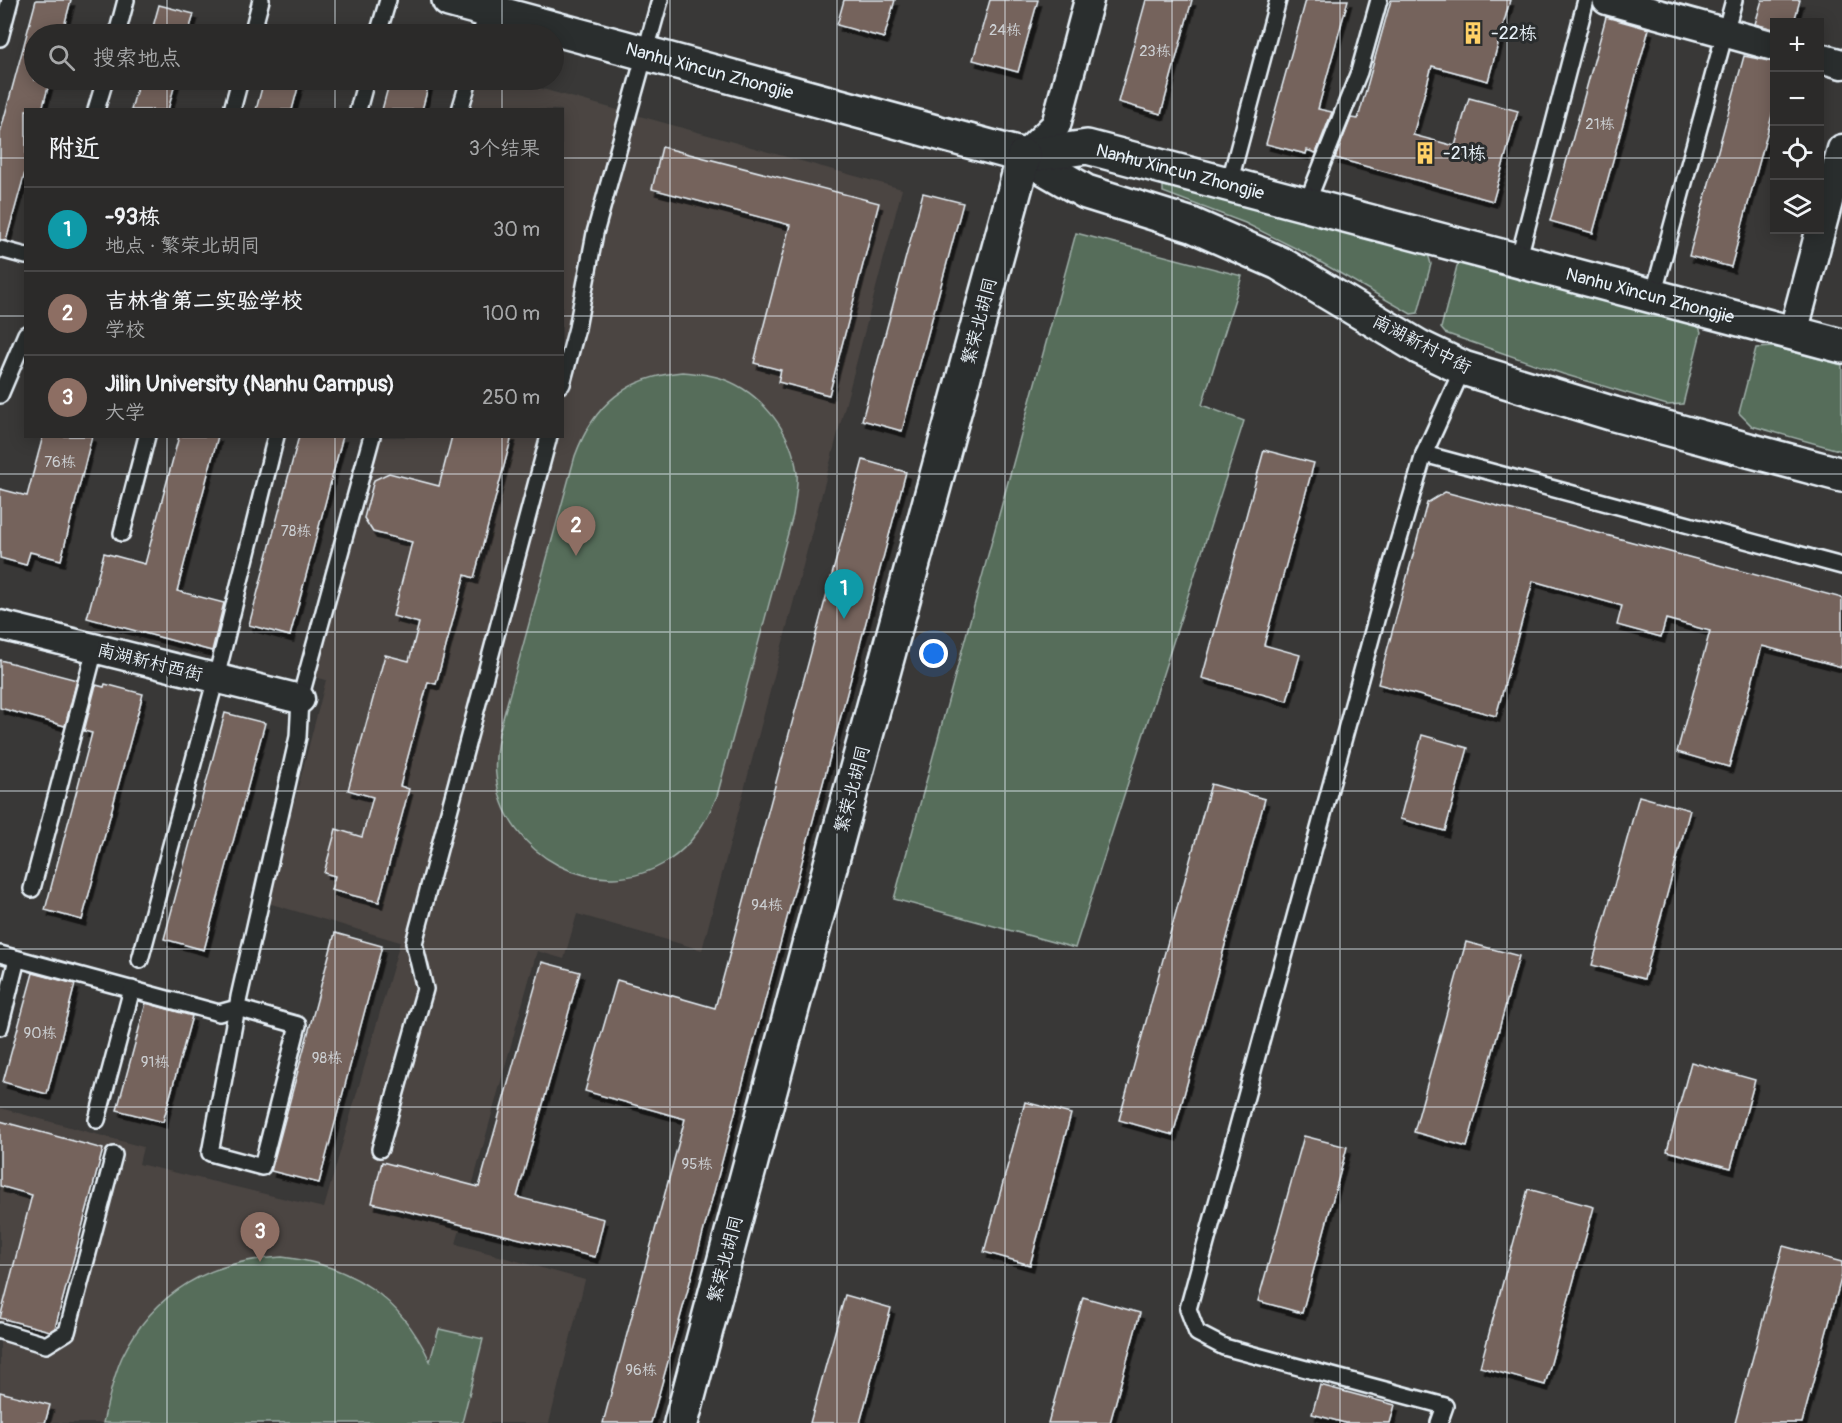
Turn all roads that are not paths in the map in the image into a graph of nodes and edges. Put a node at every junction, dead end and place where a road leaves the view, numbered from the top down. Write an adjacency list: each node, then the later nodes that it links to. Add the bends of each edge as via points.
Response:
1 (10, 0): 19 (lane)
2 (126, 0): 14 (lane)
3 (261, 0): 15 (lane)
4 (388, 0): 16 (lane)
5 (449, 0): 13 (street, Nanhu Xincun Zhongjie)
6 (660, 0): 21 (lane)
7 (1089, 0): 33 (street, via 1056,125)
8 (1278, 0): 34 (lane)
9 (1379, 0): 35 (lane, via 1359,72)
10 (1586, 0): 38 (lane)
11 (1607, 0): 17 (street)
12 (1734, 0): 17 (lane)
13 (484, 22)
14 (120, 24)
15 (255, 24)
16 (381, 24)
17 (1725, 32): 20 (street); 39 (lane)
18 (564, 37): 21 (street, Nanhu Xincun Zhongjie)
19 (0, 38)
20 (1770, 45)
21 (645, 53): 33 (street, Nanhu Xincun Zhongjie); 44 (lane, via 596,233 578,328)
22 (1824, 59): 23 (street)
23 (1842, 64)
24 (102, 90): 28 (lane)
25 (237, 90): 29 (lane)
26 (363, 90): 30 (lane)
27 (465, 90): 31 (lane)
28 (97, 108)
29 (233, 108)
30 (359, 108)
31 (461, 108)
32 (1842, 149): 40 (street)
33 (1024, 156): 34 (street, Nanhu Xincun Zhongjie, via 1087,147); 43 (street, 南湖新村中街, via 1086,192 1192,225 1279,263 1419,347); 69 (street, 繁荣北胡同)
34 (1229, 184): 35 (street, Nanhu Xincun Zhongjie)
35 (1306, 205): 38 (street, Nanhu Xincun Zhongjie)
36 (0, 249): 37 (lane)
37 (24, 255)
38 (1518, 261): 39 (street, Nanhu Xincun Zhongjie)
39 (1653, 296): 40 (street, Nanhu Xincun Zhongjie)
40 (1793, 333): 42 (street, Nanhu Xincun Zhongjie)
41 (24, 339): 45 (lane)
42 (1842, 346)
43 (1463, 368): 50 (lane); 51 (street, 南湖新村中街, via 1614,414)
44 (564, 377)
45 (0, 395)
46 (146, 438): 52 (lane)
47 (276, 438): 56 (lane)
48 (371, 438): 57 (lane)
49 (548, 438): 66 (lane, via 414,943 424,989)
50 (1424, 454): 53 (lane); 70 (lane, via 1188,1309 1197,1333 1224,1347 1445,1406)
51 (1842, 475)
52 (122, 533)
53 (1842, 566)
54 (0, 625): 55 (street, 南湖新村西街)
55 (95, 649): 56 (street, 南湖新村西街); 58 (lane)
56 (216, 678): 57 (street, 南湖新村西街); 61 (lane)
57 (300, 699): 63 (lane, via 298,737)
58 (32, 889)
59 (0, 954): 60 (lane)
60 (17, 959): 62 (lane); 64 (lane)
61 (140, 960)
62 (132, 989): 63 (lane, via 219,1013); 65 (lane)
63 (237, 1008): 63 (lane, via 210,1153 262,1167 298,1025)
64 (0, 1026)
65 (98, 1120)
66 (380, 1149)
67 (114, 1155): 68 (lane, via 67,1332 46,1345)
68 (0, 1331)
69 (681, 1423)
70 (1439, 1423)

